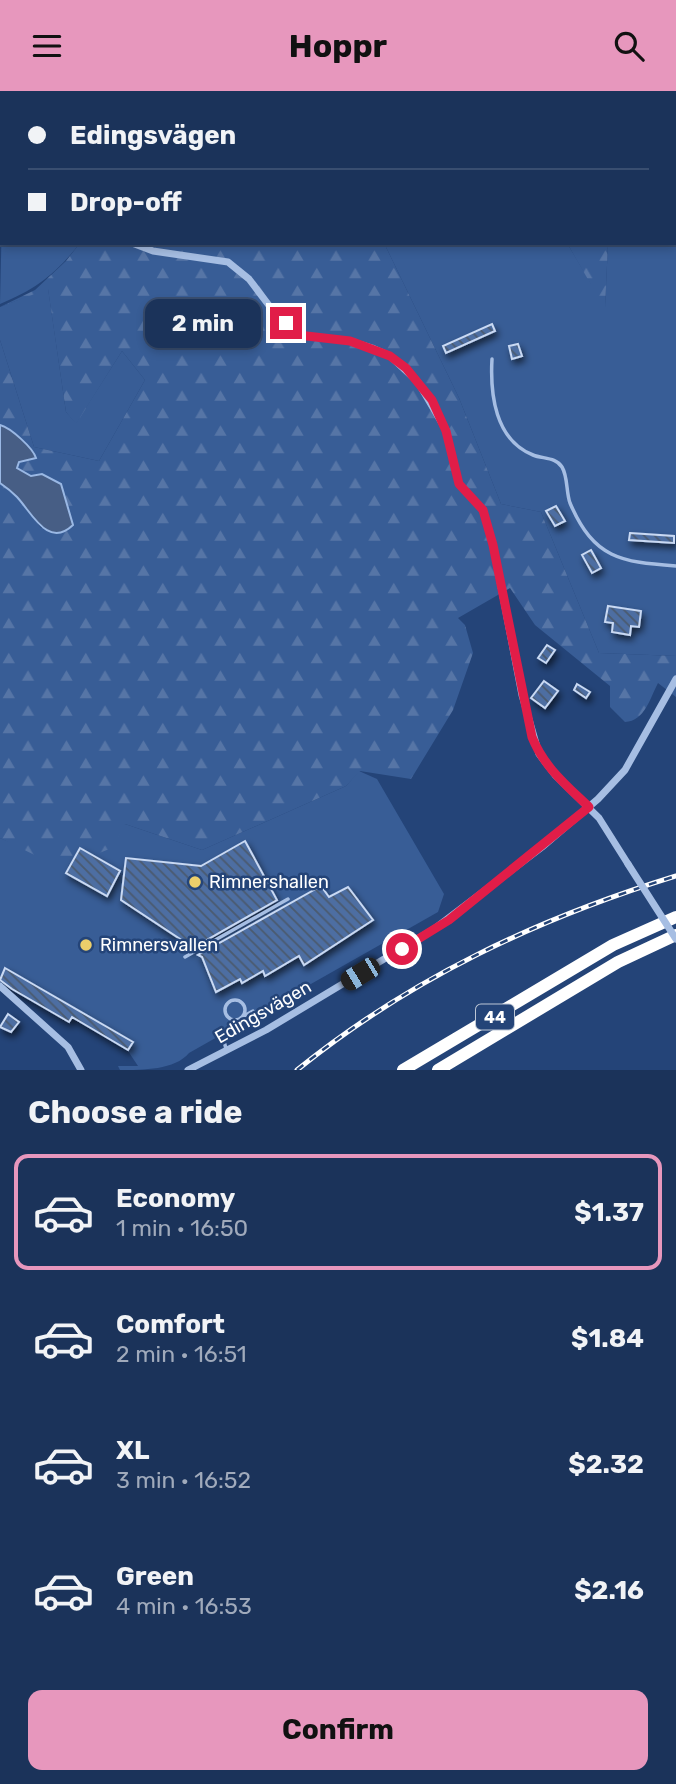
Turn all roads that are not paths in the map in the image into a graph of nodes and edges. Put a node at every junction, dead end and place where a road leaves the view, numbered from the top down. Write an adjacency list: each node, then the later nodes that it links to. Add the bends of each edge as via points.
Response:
1 (137, 245): 5 (street, via 228,262 298,335 372,348 390,356 418,381 446,431 459,484 483,510 536,745 555,775)
2 (492, 359): 3 (lane, via 493,401 506,432 524,450 561,465 569,501 589,535 617,559)
3 (676, 566)
4 (676, 679): 5 (street, Edingsvägen, via 625,770)
5 (589, 807): 8 (street, bridge); 13 (street, Edingsvägen, via 449,920)
6 (288, 899): 9 (lane)
7 (676, 917): 16 (highway, 44, via 613,945)
8 (676, 937): 17 (highway, 44, via 600,972)
9 (185, 957)
10 (0, 986): 14 (street, via 68,1047)
11 (253, 1011): 12 (lane)
12 (240, 1019): 12 (lane, via 243,1003 229,1001 225,1013 229,1019); 13 (lane, via 222,1033)
13 (227, 1051): 15 (street, Edingsvägen)
14 (81, 1070)
15 (188, 1070)
16 (403, 1070)
17 (439, 1070)

